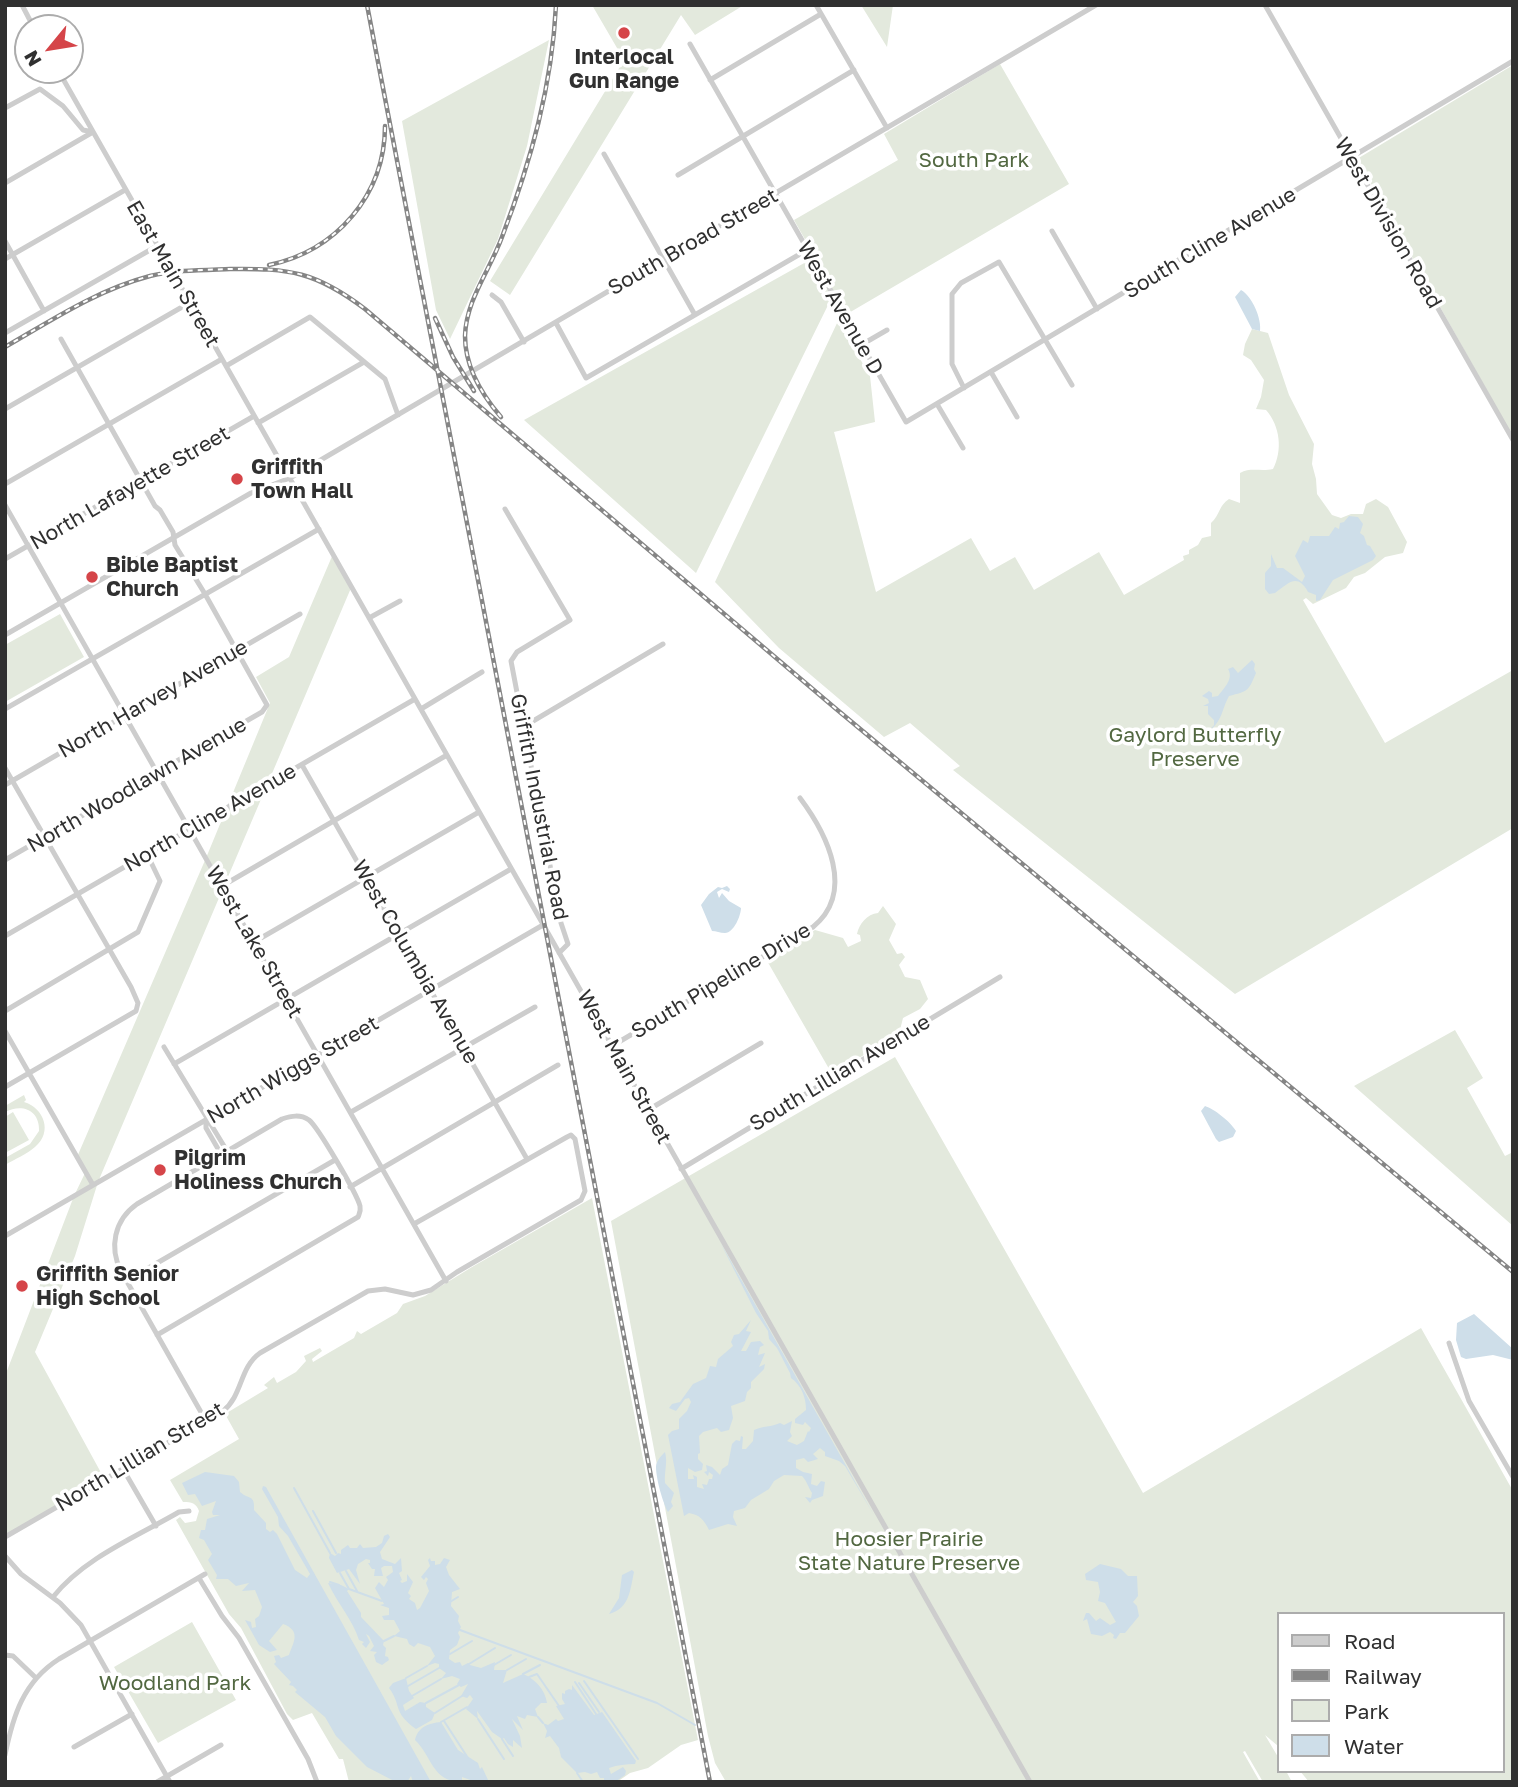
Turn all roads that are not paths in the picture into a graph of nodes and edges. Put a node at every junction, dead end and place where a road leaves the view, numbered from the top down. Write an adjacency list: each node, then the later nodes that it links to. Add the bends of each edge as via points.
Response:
1 (816, 5): 4 (street)
2 (1096, 5): 11 (street, South Broad Street)
3 (1265, 5): 15 (street, West Division Road)
4 (821, 14): 7 (street); 8 (street)
5 (690, 44): 8 (street, West Avenue D)
6 (1513, 61): 15 (street, South Cline Avenue)
7 (854, 70): 11 (street); 13 (street)
8 (710, 80): 13 (street, West Avenue D)
9 (66, 84): 12 (street, East Main Street)
10 (5, 108): 12 (street, via 40,89 63,106 83,130)
11 (887, 128): 19 (street, South Broad Street)
12 (93, 132): 17 (street); 18 (street, East Main Street)
13 (742, 136): 16 (street); 19 (street, West Avenue D)
14 (604, 154): 26 (street)
15 (1352, 158): 29 (street, South Cline Avenue); 54 (street, West Division Road)
16 (678, 175)
17 (5, 183)
18 (125, 190): 22 (street, East Main Street); 24 (street)
19 (775, 194): 23 (street, West Avenue D); 26 (street, South Broad Street)
20 (1052, 231): 29 (street)
21 (5, 241): 24 (street)
22 (157, 246): 28 (street, East Main Street); 30 (street)
23 (807, 250): 31 (street); 38 (street, West Avenue D)
24 (12, 255): 25 (street); 30 (street)
25 (5, 259)
26 (664, 260): 31 (street); 32 (street, South Broad Street)
27 (492, 295): 37 (street)
28 (189, 303): 39 (street, East Main Street); 42 (street)
29 (1097, 309): 36 (street, South Cline Avenue)
30 (44, 311): 34 (street)
31 (695, 315): 32 (street, via 586,379)
32 (556, 323): 37 (street, South Broad Street)
33 (887, 330): 38 (street)
34 (5, 333)
35 (61, 339): 42 (street)
36 (1045, 340): 43 (street, South Cline Avenue); 44 (street); 45 (street, via 999,262 961,283 952,297 952,366)
37 (524, 342): 48 (street, South Broad Street)
38 (861, 345): 51 (street, West Avenue D)
39 (222, 359): 41 (street, East Main Street); 53 (street)
40 (364, 362): 41 (street, via 310,317); 48 (street, via 386,380); 52 (street)
41 (226, 366): 49 (street, East Main Street)
42 (77, 368): 47 (street); 53 (street)
43 (991, 372): 45 (street, South Cline Avenue); 50 (street)
44 (1072, 385)
45 (964, 388): 46 (street, South Cline Avenue)
46 (936, 404): 51 (street, South Cline Avenue); 55 (street)
47 (5, 409)
48 (398, 415): 56 (street, South Broad Street)
49 (254, 416): 52 (street, East Main Street); 57 (street, North Lafayette Street)
50 (1017, 417)
51 (906, 422)
52 (258, 423): 56 (street, East Main Street)
53 (108, 424): 57 (street); 58 (street)
54 (1513, 440)
55 (963, 448)
56 (290, 478): 61 (street, West Main Street); 62 (street, South Broad Street, via 251,493)
57 (141, 481): 62 (street); 63 (street, North Lafayette Street)
58 (5, 484)
59 (5, 505): 63 (street, West Lake Street)
60 (505, 509): 79 (street, Griffith Industrial Road, via 570,620 512,656)
61 (319, 529): 65 (street); 69 (street, West Main Street)
62 (174, 537): 65 (street); 67 (street, South Broad Street)
63 (29, 545): 64 (street, North Lafayette Street); 67 (street, West Lake Street)
64 (5, 559)
65 (205, 594): 72 (street); 73 (street)
66 (400, 601): 69 (street)
67 (61, 603): 70 (street, South Broad Street); 73 (street, West Lake Street)
68 (300, 614): 72 (street, North Harvey Avenue)
69 (369, 618): 75 (street, West Main Street)
70 (5, 635)
71 (663, 645): 79 (street)
72 (237, 651): 78 (street, North Harvey Avenue); 83 (street, North Woodlawn Avenue, via 267,707)
73 (93, 659): 76 (street); 78 (street, West Lake Street)
74 (482, 673): 77 (street)
75 (415, 699): 77 (street, West Main Street); 81 (street, North Cline Avenue)
76 (5, 709)
77 (421, 709): 80 (street, West Main Street)
78 (125, 716): 83 (street, West Lake Street); 84 (street, North Harvey Avenue)
79 (523, 727): 102 (street, Griffith Industrial Road, via 568,944)
80 (447, 755): 87 (street, West Main Street); 88 (street)
81 (302, 765): 88 (street, West Columbia Avenue); 89 (street, North Cline Avenue)
82 (5, 768): 84 (street)
83 (158, 773): 89 (street, West Lake Street); 90 (street, North Woodlawn Avenue)
84 (12, 781): 85 (street, North Harvey Avenue); 90 (street)
85 (5, 785)
86 (800, 798): 110 (street, South Pipeline Drive, via 820,828 833,862 835,893 825,915 813,927)
87 (479, 812): 93 (street, West Main Street); 94 (street)
88 (334, 821): 94 (street, West Columbia Avenue); 95 (street)
89 (190, 830): 91 (street, North Cline Avenue); 95 (street, West Lake Street)
90 (45, 838): 92 (street, North Woodlawn Avenue); 96 (street)
91 (147, 854): 96 (street, North Cline Avenue); 101 (street, via 159,886 140,930)
92 (5, 860)
93 (511, 869): 97 (street, West Main Street); 98 (street)
94 (367, 877): 98 (street, West Columbia Avenue); 100 (street)
95 (222, 886): 100 (street, West Lake Street)
96 (77, 894): 99 (street, North Cline Avenue); 101 (street)
97 (543, 925): 102 (street, West Main Street); 104 (street, North Wiggs Street)
98 (399, 934): 104 (street, West Columbia Avenue); 105 (street)
99 (5, 936)
100 (254, 942): 105 (street, West Lake Street)
101 (110, 950): 107 (street); 116 (street, via 134,992 136,1011)
102 (559, 953): 110 (street, West Main Street)
103 (1000, 977): 126 (street, South Lillian Avenue)
104 (431, 990): 112 (street, West Columbia Avenue); 113 (street, North Wiggs Street)
105 (286, 999): 113 (street, West Lake Street); 114 (street)
106 (535, 1007): 112 (street)
107 (5, 1011)
108 (5, 1031): 116 (street)
109 (761, 1043): 119 (street)
110 (612, 1046): 119 (street, West Main Street)
111 (164, 1047): 114 (street)
112 (463, 1047): 118 (street, West Columbia Avenue); 120 (street)
113 (318, 1055): 120 (street, West Lake Street); 121 (street, North Wiggs Street)
114 (174, 1064): 121 (street)
115 (558, 1065): 118 (street)
116 (29, 1073): 117 (street); 127 (street)
117 (5, 1087)
118 (495, 1103): 123 (street, West Columbia Avenue); 125 (street)
119 (648, 1110): 126 (street, West Main Street)
120 (351, 1112): 125 (street, West Lake Street)
121 (206, 1120): 122 (street); 127 (street, North Wiggs Street)
122 (224, 1153): 124 (street, via 282,1119 299,1116 314,1125); 131 (street, via 124,1216 114,1249)
123 (527, 1159): 129 (street); 132 (street, North Lillian Street, via 573,1136 585,1196)
124 (335, 1160): 128 (street); 131 (street)
125 (383, 1168): 128 (street); 129 (street, West Lake Street)
126 (681, 1169): 154 (street, West Main Street)
127 (93, 1185): 130 (street, North Wiggs Street)
128 (350, 1187): 133 (street, via 359,1205 353,1222)
129 (414, 1224): 132 (street, West Lake Street)
130 (5, 1236)
131 (126, 1281): 133 (street)
132 (446, 1281): 135 (street, North Lillian Street, via 417,1295 380,1289 364,1293 260,1353 245,1368 230,1404)
133 (157, 1335): 135 (street)
134 (1449, 1343): 137 (street, via 1469,1401)
135 (206, 1421): 136 (street, North Lillian Street)
136 (123, 1469): 139 (street); 140 (street, North Lillian Street)
137 (1513, 1477)
138 (188, 1511): 139 (street)
139 (156, 1526): 142 (street, via 77,1572)
140 (5, 1537)
141 (5, 1556): 142 (street, via 26,1579)
142 (53, 1597): 143 (street, via 74,1616)
143 (90, 1641): 145 (street); 146 (street); 153 (street, via 202,1576)
144 (5, 1655): 145 (street, via 13,1656)
145 (36, 1678): 147 (street)
146 (132, 1714): 149 (street); 151 (street)
147 (7, 1734): 150 (street)
148 (221, 1745): 151 (street)
149 (74, 1747)
150 (5, 1755)
151 (169, 1779): 152 (street)
152 (157, 1782)
153 (317, 1782)
154 (1030, 1782)

